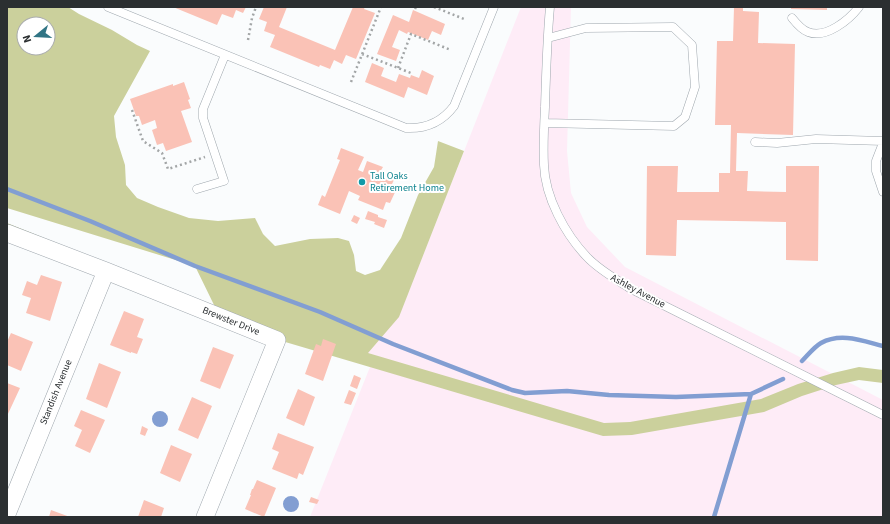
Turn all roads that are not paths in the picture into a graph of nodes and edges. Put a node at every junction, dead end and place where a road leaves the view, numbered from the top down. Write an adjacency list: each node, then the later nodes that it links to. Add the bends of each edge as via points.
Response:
1 (108, 7): 7 (lane)
2 (494, 7): 7 (lane, via 454,106 438,122 421,128 406,128)
3 (550, 7): 6 (lane, Ashley Avenue)
4 (859, 7): 5 (lane, via 845,21 821,34 808,32)
5 (792, 18)
6 (548, 38): 8 (lane, Ashley Avenue); 8 (lane, via 586,28 673,27 692,45 695,87 685,117 674,126)
7 (225, 54): 11 (lane, via 203,109 203,118 224,181)
8 (545, 123): 15 (lane, Ashley Avenue, via 544,166 548,190 568,233 587,257 631,289)
9 (755, 142): 10 (lane, via 777,143 816,139)
10 (883, 142): 12 (lane, via 876,161 876,171)
11 (197, 189)
12 (883, 192)
13 (7, 233): 14 (street, Brewster Drive)
14 (106, 271): 16 (street, Standish Avenue); 17 (street, Brewster Drive, via 277,340)
15 (883, 415)
16 (7, 514)
17 (205, 517)

